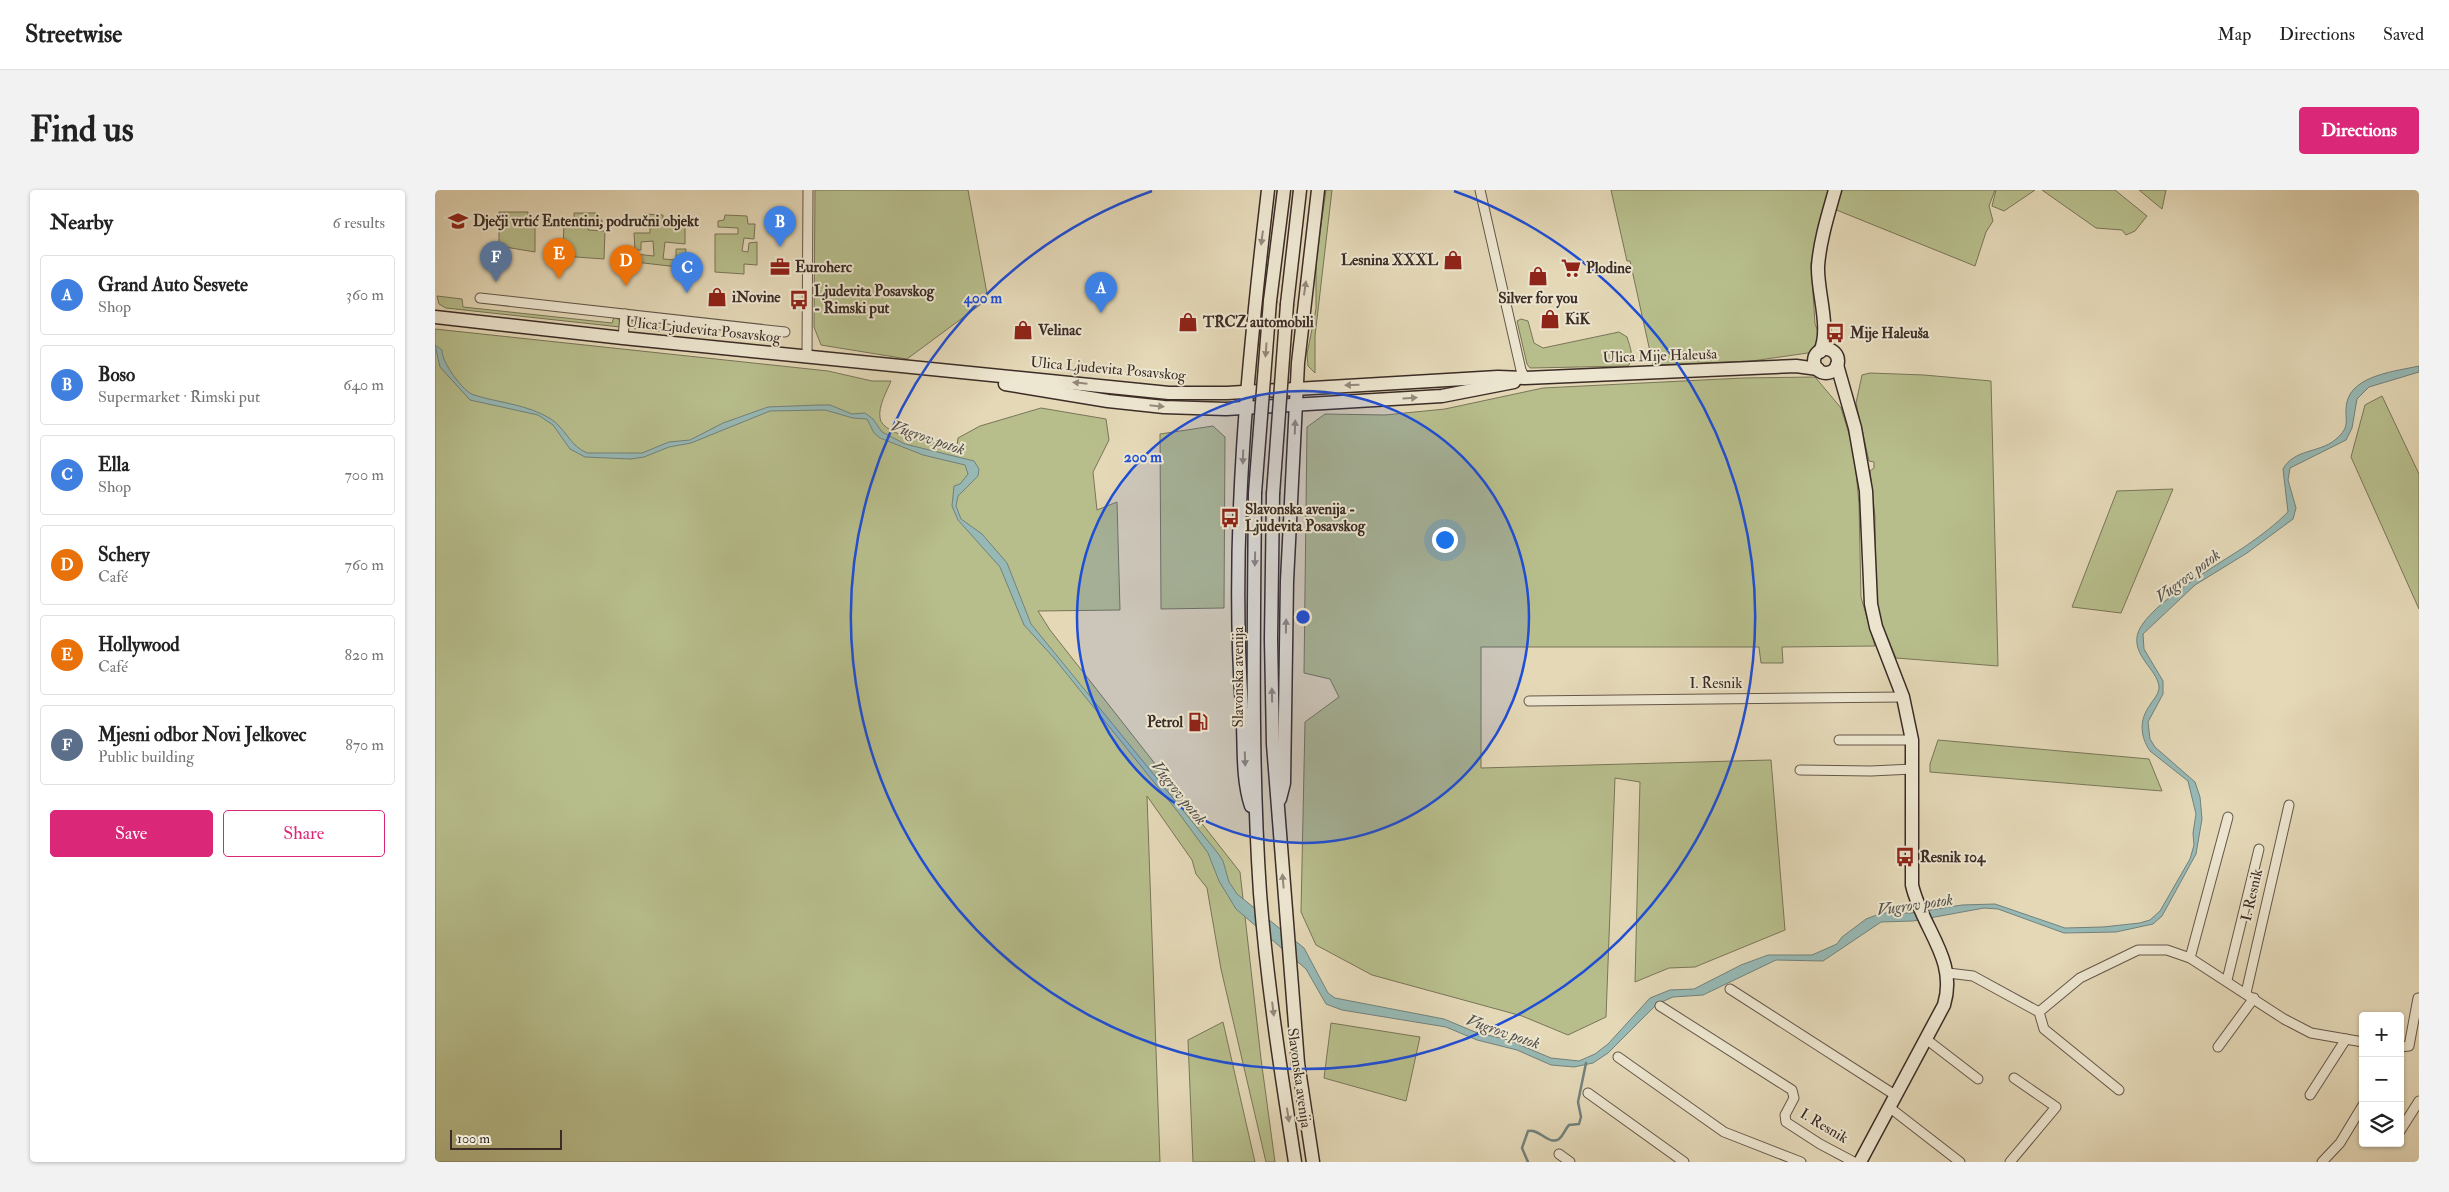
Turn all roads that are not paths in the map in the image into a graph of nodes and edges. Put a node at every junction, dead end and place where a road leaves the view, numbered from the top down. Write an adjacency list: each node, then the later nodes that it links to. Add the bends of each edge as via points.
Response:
1 (808, 190): 15 (street)
2 (1268, 190): 22 (main road, one-way to 22)
3 (1284, 190): 35 (main road, Slavonska avenija, one-way to 35, bridge, via 1270,301 1255,492)
4 (1300, 190): 33 (main road, Slavonska avenija, one-way to 4, bridge, via 1271,639 1273,494 1287,304)
5 (1318, 190): 21 (main road, one-way to 5)
6 (1480, 190): 20 (street)
7 (1835, 190): 9 (main road, via 1821,248 1818,280)
8 (480, 298): 10 (street, Ulica Ljudevita Posavskog)
9 (1821, 307): 14 (main road, via 1823,336); 16 (main road, I. Resnik)
10 (625, 314): 12 (street, Ulica Ljudevita Posavskog); 13 (street)
11 (435, 317): 13 (main road, Ulica Ljudevita Posavskog)
12 (785, 332)
13 (623, 338): 15 (main road, Ulica Ljudevita Posavskog)
14 (1818, 353): 16 (main road, via 1830,350); 17 (main road, Ulica Mije Haleuša); 18 (main road, via 1815,362)
15 (807, 357): 19 (main road, Ulica Ljudevita Posavskog)
16 (1837, 360): 18 (main road, via 1833,371); 24 (main road, I. Resnik)
17 (1796, 366): 18 (main road, Ulica Mije Haleuša); 20 (main road, Ulica Mije Haleuša)
18 (1822, 371): 24 (main road, I. Resnik, via 1839,385)
19 (968, 374): 22 (main road, Ulica Ljudevita Posavskog, one-way to 19, via 1169,393); 25 (main road, Ulica Ljudevita Posavskog, one-way to 25, via 998,383 1108,401 1164,407)
20 (1525, 378): 21 (main road, Ulica Mije Haleuša, one-way to 21); 23 (main road, Ulica Mije Haleuša, one-way to 20, via 1454,395)
21 (1296, 389): 22 (main road, Ulica Ljudevita Posavskog); 23 (main road)
22 (1246, 392): 25 (main road)
23 (1295, 404): 25 (main road, Ulica Ljudevita Posavskog); 33 (main road, one-way to 23, via 1284,782 1287,581)
24 (1850, 407): 26 (main road, I. Resnik, via 1866,491 1871,604 1876,627)
25 (1245, 408): 35 (main road, one-way to 35, via 1239,564 1240,675 1245,783)
26 (1903, 697): 27 (street, I. Resnik); 29 (main road, I. Resnik)
27 (1529, 701)
28 (1839, 740): 29 (street)
29 (1912, 740): 30 (main road, I. Resnik)
30 (1913, 768): 31 (street); 38 (main road, I. Resnik, via 1911,867 1916,904)
31 (1800, 770)
32 (2289, 805): 41 (street, I. Resnik)
33 (1277, 814): 65 (main road, Slavonska avenija, one-way to 33, via 1298,1063)
34 (2228, 817): 37 (street)
35 (1257, 820): 64 (main road, Slavonska avenija, one-way to 64, via 1267,960)
36 (2259, 849): 39 (street, I. Resnik)
37 (2190, 958): 39 (street); 45 (street, via 2174,951 2138,950 2080,978)
38 (1948, 973): 45 (street, via 1973,976); 46 (main road, I. Resnik, via 1944,1005)
39 (2227, 980): 41 (street)
40 (1730, 989): 58 (street)
41 (2246, 993): 42 (street)
42 (2254, 998): 47 (street, via 2284,1019 2311,1032); 49 (street)
43 (2417, 998): 50 (street)
44 (1660, 1006): 69 (street, I. Resnik, via 1792,1090 1794,1098 1785,1115 1786,1122)
45 (2039, 1012): 55 (street, via 2043,1029)
46 (1926, 1039): 54 (street); 58 (main road, I. Resnik)
47 (2346, 1039): 48 (street); 57 (street)
48 (2359, 1041)
49 (2218, 1047)
50 (2405, 1047): 51 (street)
51 (2419, 1048)
52 (1617, 1056): 68 (street, via 1724,1132)
53 (2014, 1078): 72 (street, via 2056,1106)
54 (1978, 1079)
55 (2119, 1090)
56 (1588, 1093): 67 (street)
57 (2310, 1095)
58 (1895, 1096): 60 (main road, I. Resnik)
59 (2419, 1101): 62 (street)
60 (1889, 1107): 70 (main road, I. Resnik); 71 (street)
61 (2359, 1112): 73 (street, via 2340,1143)
62 (2404, 1125)
63 (1559, 1154): 66 (street)
64 (1295, 1162)
65 (1313, 1162)
66 (1571, 1162)
67 (1683, 1162)
68 (1801, 1162)
69 (1854, 1162)
70 (1860, 1162)
71 (1960, 1162)
72 (2010, 1162)
73 (2322, 1162)

